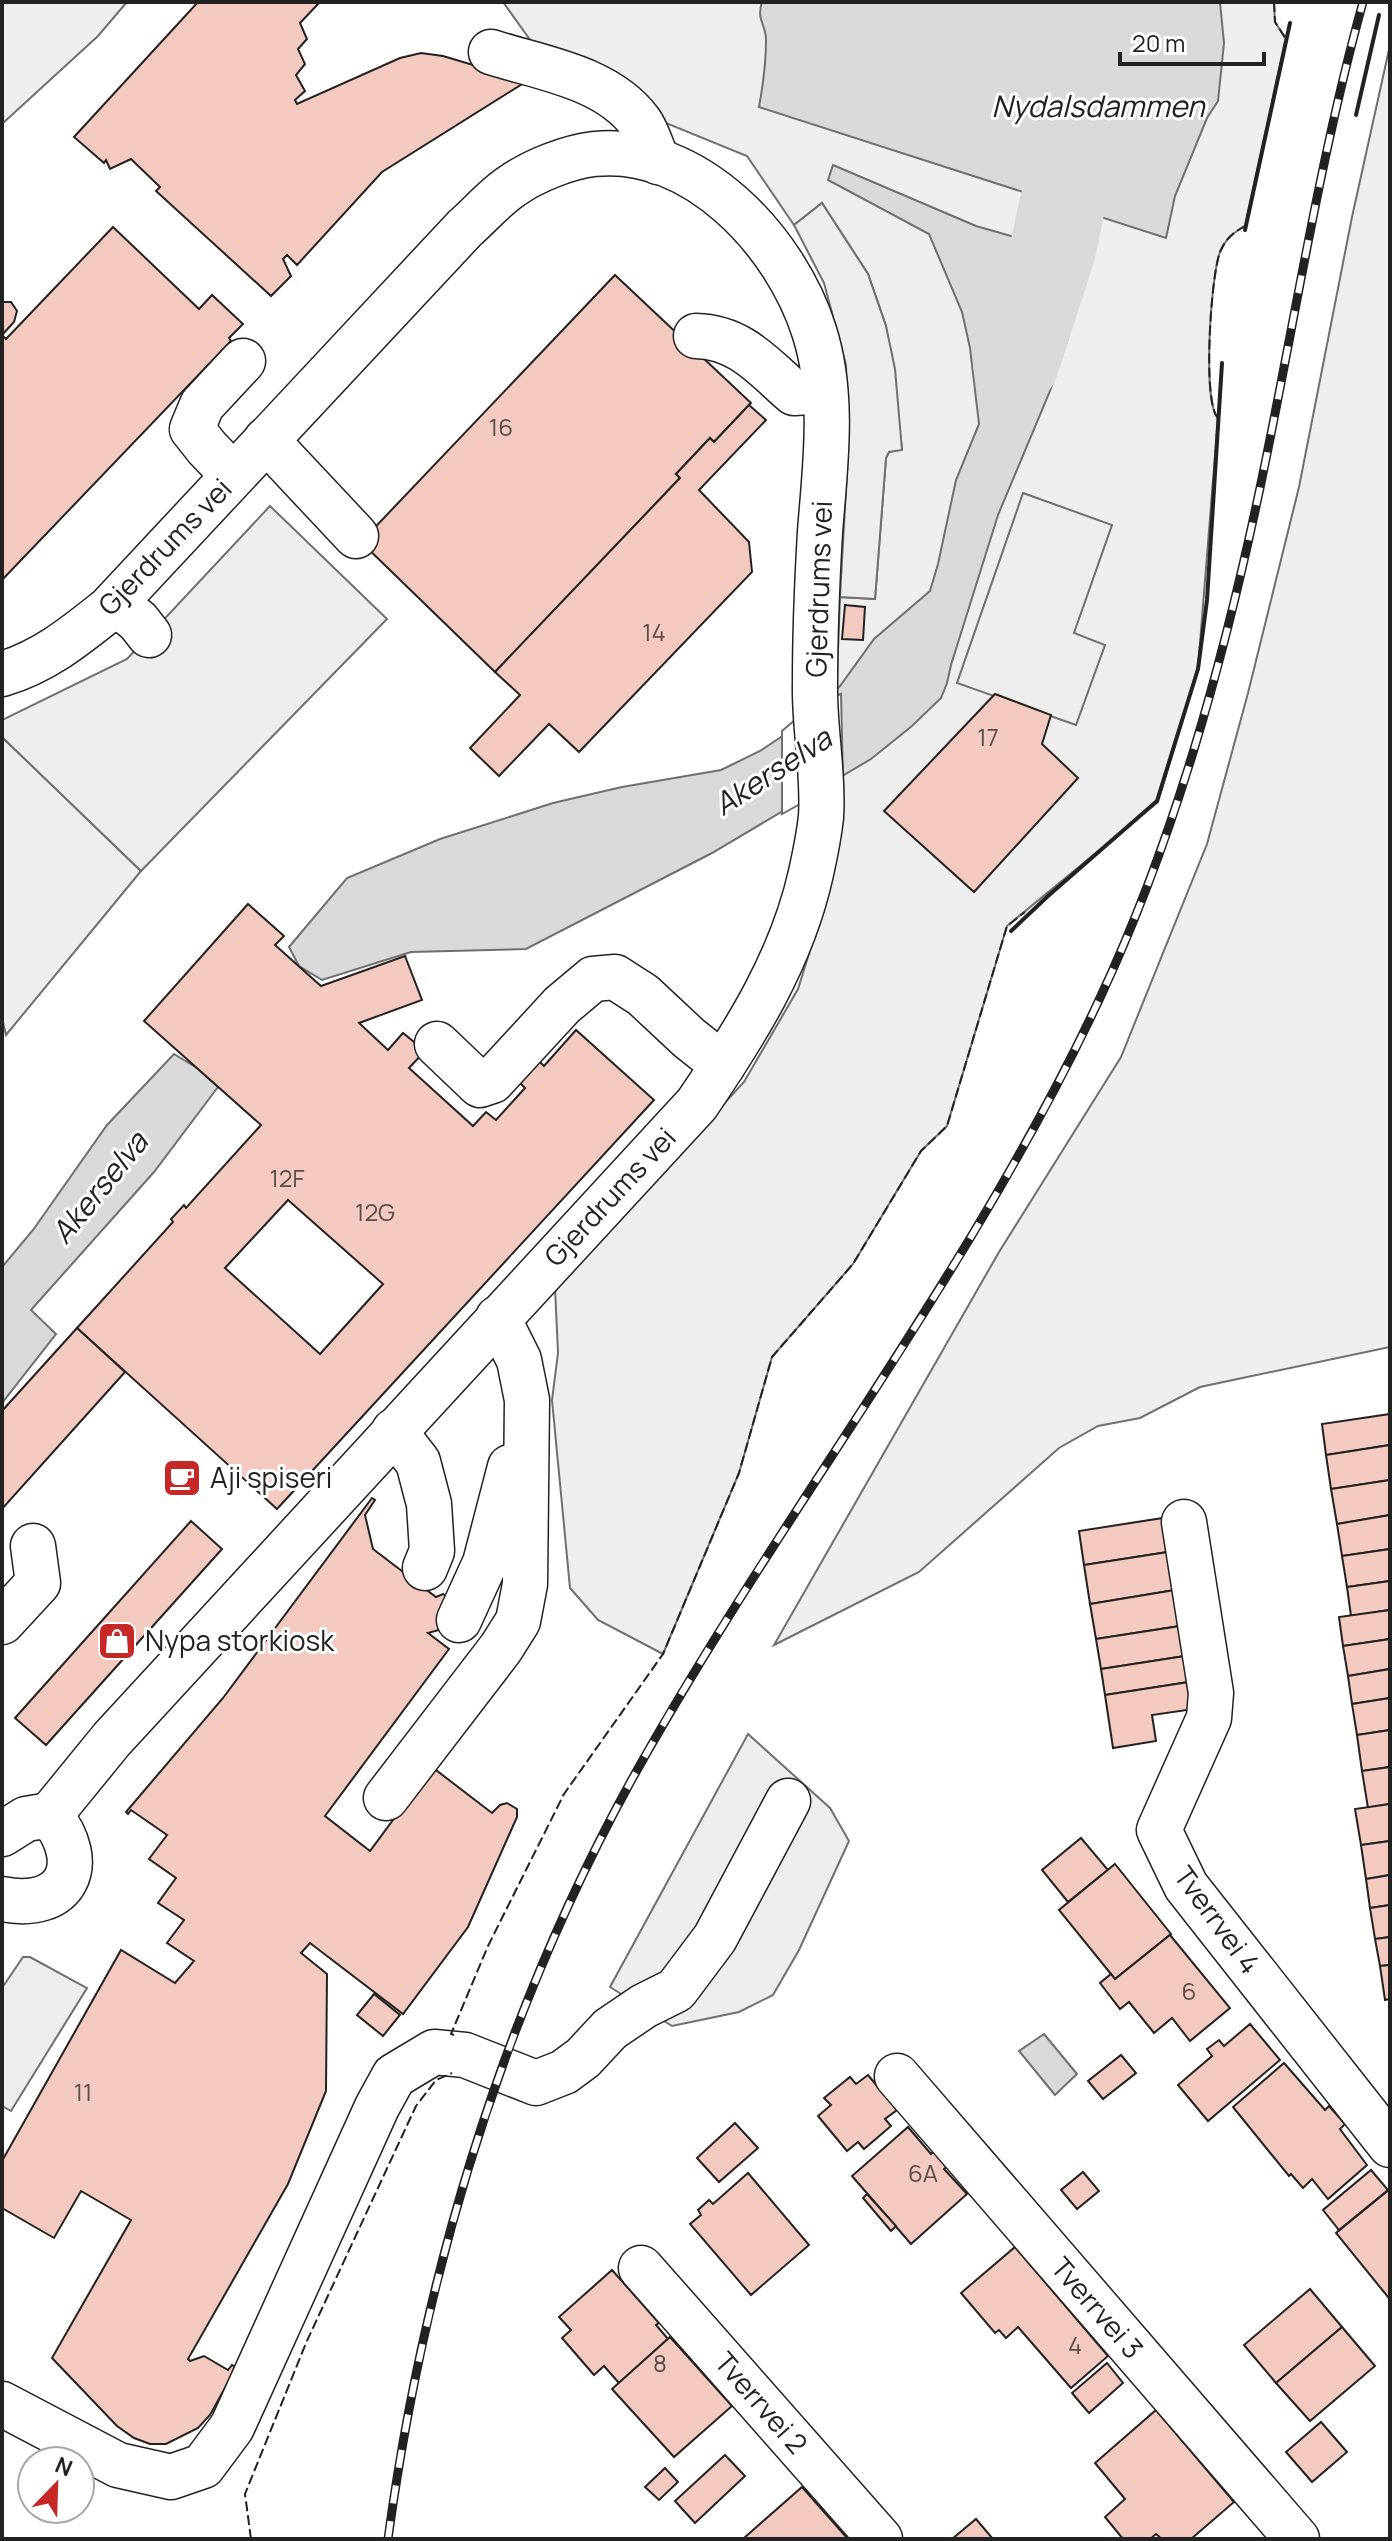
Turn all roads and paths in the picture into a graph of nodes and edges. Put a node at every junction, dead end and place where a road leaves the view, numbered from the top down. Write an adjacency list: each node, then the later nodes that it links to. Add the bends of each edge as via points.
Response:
1 (491, 52): 2 (street, via 589,83 616,99 640,123)
2 (658, 162): 5 (street, Gjerdrums vei, via 717,191 788,272 814,331); 6 (street, Gjerdrums vei, via 593,154 512,186 465,228)
3 (696, 336): 5 (street, via 718,337 747,352 794,393)
4 (243, 361): 7 (street, via 202,405 192,429)
5 (825, 391): 13 (street, Gjerdrums vei, via 815,687 821,816 811,874 778,971)
6 (266, 440): 7 (street, Gjerdrums vei); 8 (street)
7 (233, 475): 9 (street, Gjerdrums vei)
8 (356, 536)
9 (115, 603): 10 (street); 11 (street, Gjerdrums vei, via 58,650)
10 (149, 635)
11 (2, 674)
12 (437, 1044): 13 (street, via 480,1085 492,1081 562,1005 593,979 615,977)
13 (723, 1065): 14 (street, Gjerdrums vei, via 697,1104)
14 (498, 1318): 15 (street, via 519,1360); 16 (street, Gjerdrums vei)
15 (526, 1421): 20 (street, via 485,1563); 22 (street, via 525,1584 518,1621)
16 (394, 1431): 19 (street, via 418,1462 429,1504 432,1551); 24 (street, Gjerdrums vei, via 112,1739)
17 (1184, 1522): 28 (street, Tverrvei 4, via 1211,1693 1209,1718 1159,1830 1186,1886)
18 (33, 1546): 21 (street, via 38,1583)
19 (425, 1568)
20 (459, 1620)
21 (2, 1622)
22 (386, 1798)
23 (788, 1801): 30 (street, via 715,1938 676,1990 610,2029 564,2072 536,2083 465,2055 434,2052 394,2076 232,2427 203,2466 171,2477 118,2465)
24 (50, 1815): 25 (street, via 26,1819); 26 (street, via 72,1856 66,1881 49,1898)
25 (2, 1834)
26 (2, 1899)
27 (897, 2076): 32 (street, Tverrvei 3)
28 (1390, 2145)
29 (641, 2268): 31 (street, Tverrvei 2)
30 (2, 2404)
31 (880, 2539)
32 (1297, 2539)

